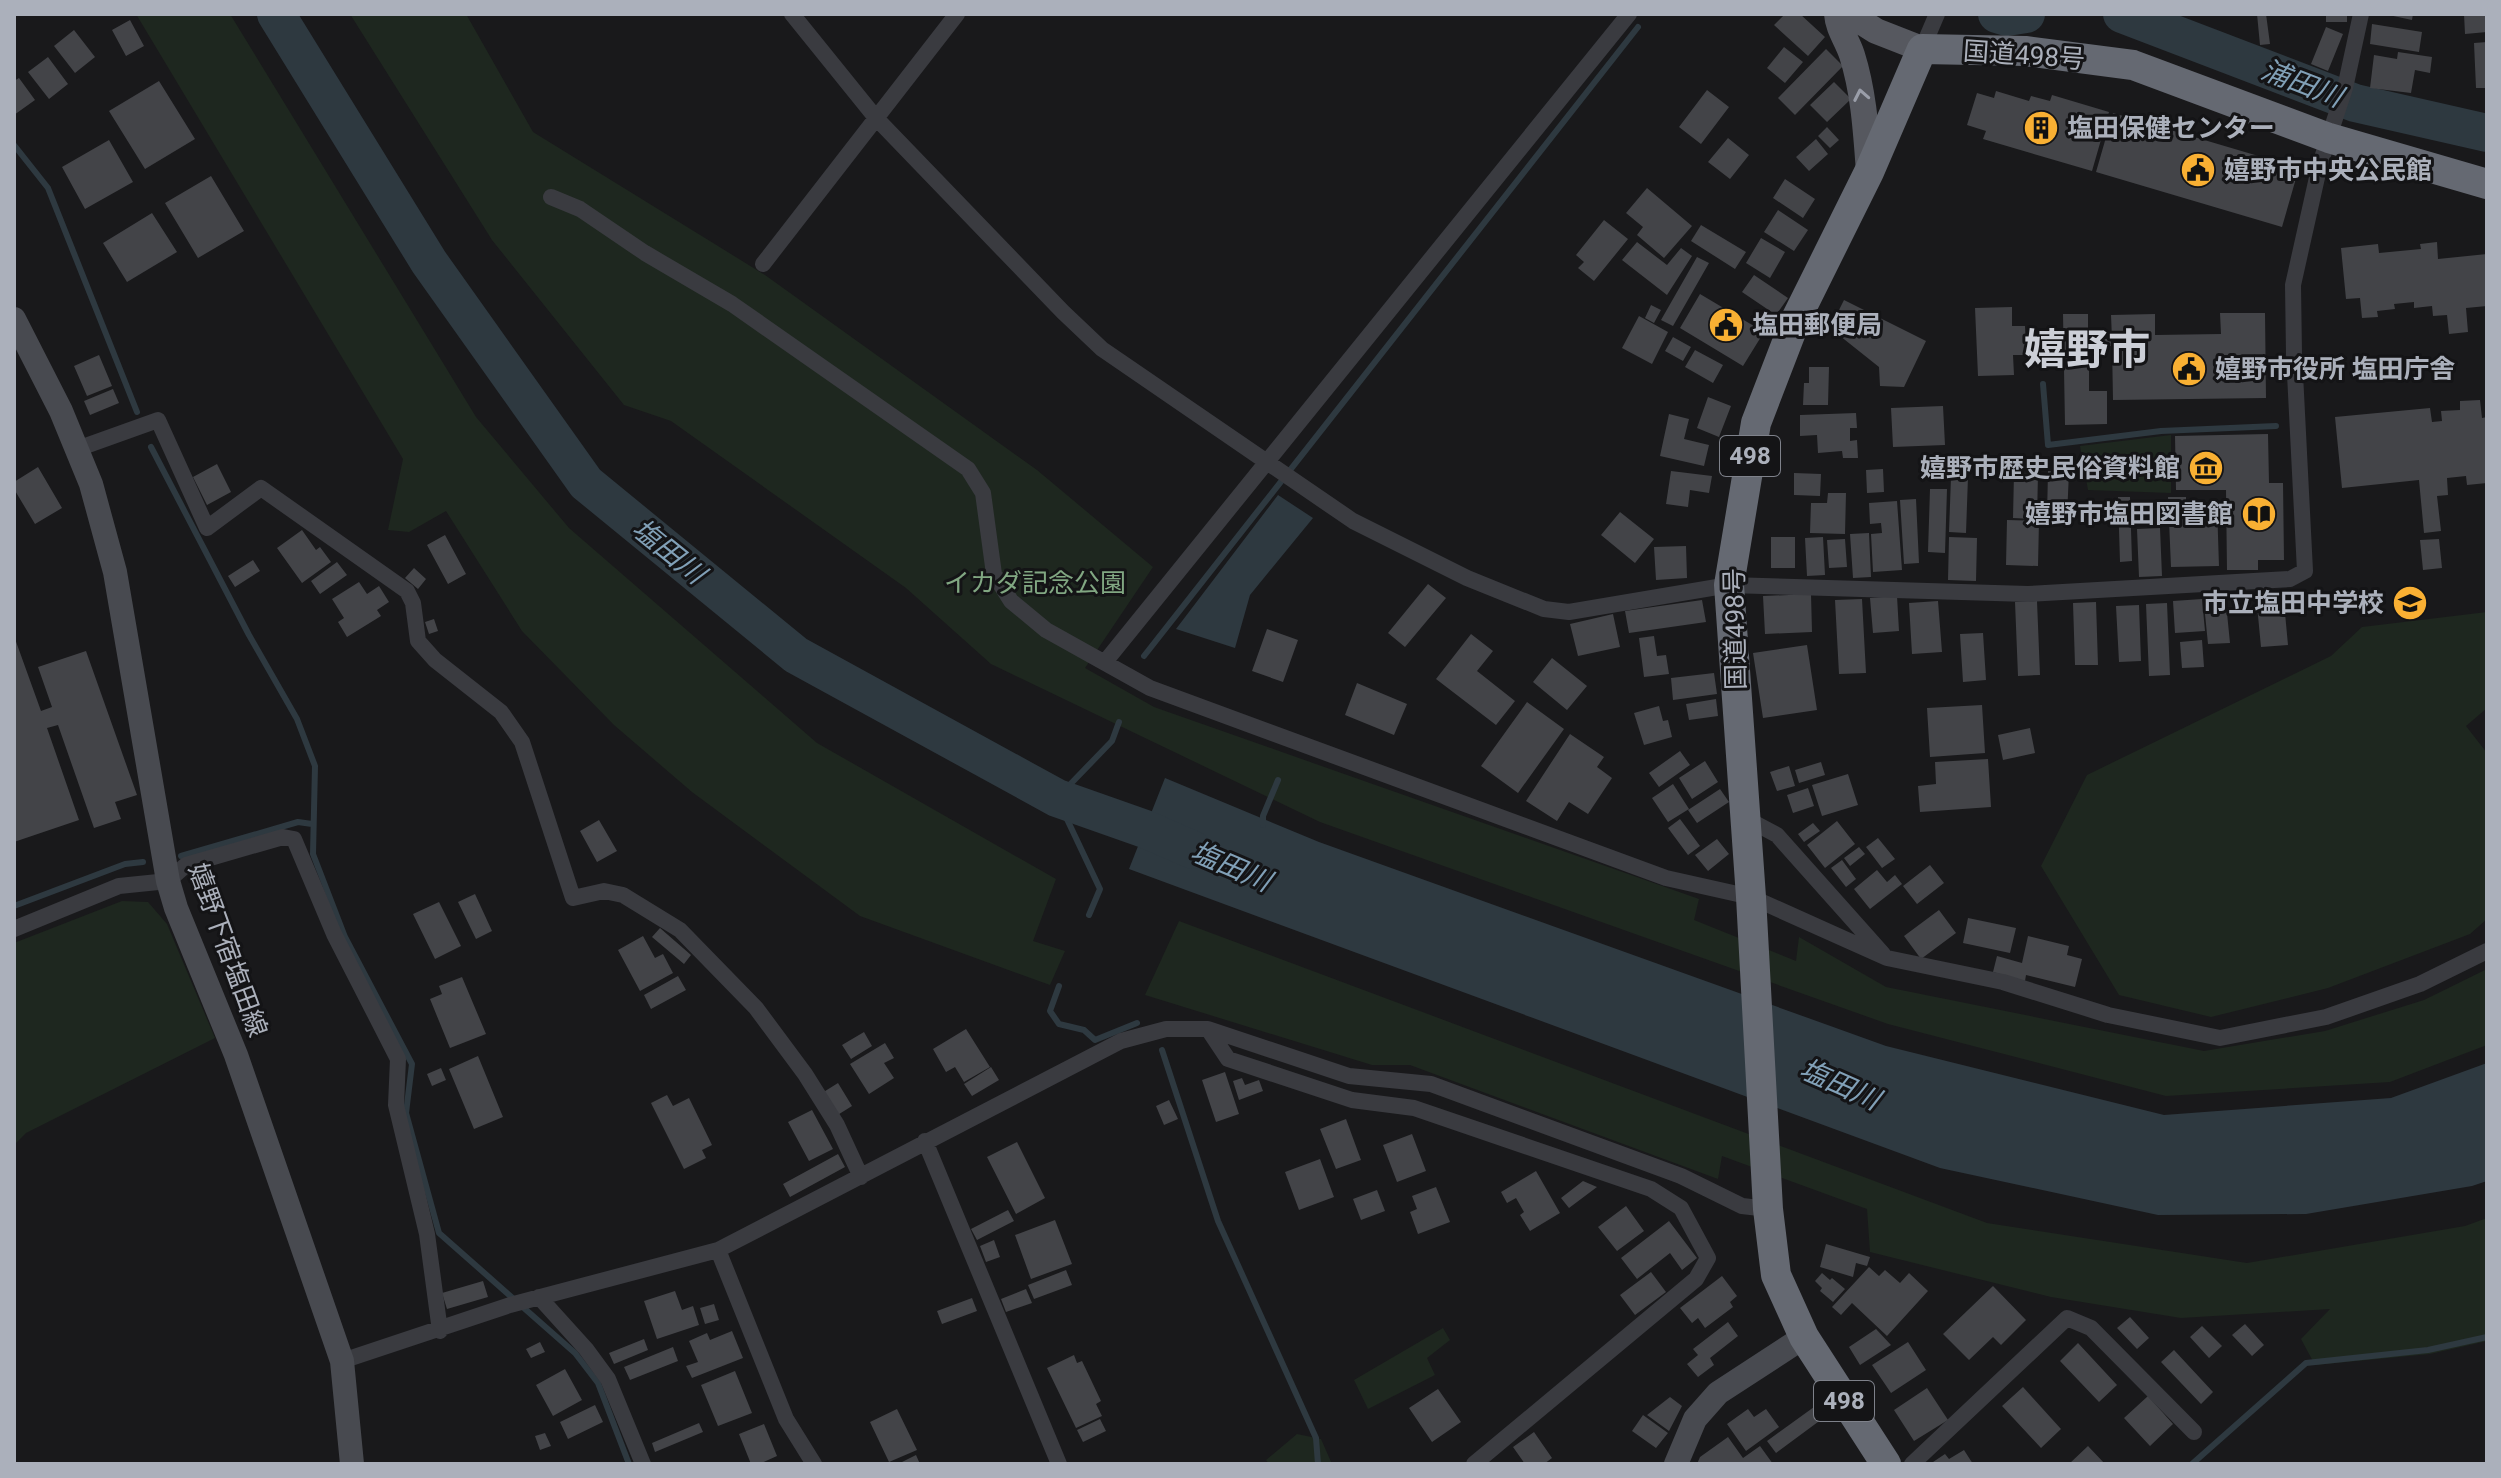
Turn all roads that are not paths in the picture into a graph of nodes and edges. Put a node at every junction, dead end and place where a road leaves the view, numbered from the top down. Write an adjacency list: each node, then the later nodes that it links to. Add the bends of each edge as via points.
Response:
1 (792, 14): 9 (street)
2 (957, 14): 9 (street)
3 (1629, 14): 17 (street)
4 (1837, 14): 11 (main road, one-way to 4, via 1862,95)
5 (1849, 14): 8 (main road)
6 (1937, 14): 8 (street)
7 (2361, 14): 10 (street)
8 (1922, 49): 10 (highway, 国道498号, via 2025,51 2133,65); 11 (highway, 国道498号 / 498)
9 (876, 118): 14 (street); 17 (street, via 1102,349)
10 (2333, 126): 12 (highway, 国道498号); 18 (street, via 2293,285 2305,571 2290,579 2028,594)
11 (1869, 172): 18 (highway, 国道498号 / 498, via 1796,319 1756,423)
12 (2487, 184)
13 (551, 197): 19 (street, via 580,209 732,304 968,469 983,493 994,574 1011,601 1046,630)
14 (763, 264)
15 (14, 319): 16 (main road, 嬉野下宿塩田線)
16 (77, 449): 21 (main road, 嬉野下宿塩田線, via 115,572); 28 (street, via 158,420 207,528 261,488 407,591 418,641 501,712 522,742 573,898 604,891 623,895 680,930 756,1008 797,1063 837,1125)
17 (1271, 466): 18 (street, via 1353,521 1467,578 1544,609 1569,612); 19 (street)
18 (1729, 585): 20 (highway, 国道498号 / 498)
19 (1105, 662): 22 (street, via 1150,688 1666,878)
20 (1745, 818): 22 (highway, 国道498号 / 498); 25 (street, via 1777,835)
21 (168, 881): 23 (street, via 119,886); 32 (street, via 186,865 283,837 294,839 300,848 334,934 398,1059 396,1105 427,1234); 34 (main road, 嬉野下宿塩田線, via 236,1055)
22 (1751, 897): 25 (street); 29 (highway, 国道498号 / 498)
23 (14, 929)
24 (2487, 951): 25 (street, via 2420,984 2326,1017 2220,1038)
25 (1887, 958)
26 (1208, 1029): 27 (street, via 1166,1029 1121,1041); 29 (street, via 1349,1076 1431,1084 1681,1176 1742,1206); 40 (street, via 1228,1059 1352,1100 1414,1108 1651,1189 1681,1208 1708,1258 1696,1279)
27 (925, 1141): 28 (street); 39 (street)
28 (861, 1177): 30 (street)
29 (1768, 1209): 33 (highway, 国道498号 / 498, via 1776,1275)
30 (718, 1250): 31 (street); 38 (street, via 786,1419)
31 (539, 1297): 32 (street); 37 (street, via 608,1379)
32 (440, 1331): 34 (street)
33 (1804, 1337): 41 (main road, via 1718,1393 1695,1419); 42 (highway, 国道498号 / 498)
34 (342, 1361): 36 (main road, 嬉野下宿塩田線)
35 (2194, 1432): 43 (street, via 2091,1328 2067,1318)
36 (352, 1464)
37 (643, 1464)
38 (814, 1464)
39 (1059, 1464)
40 (1474, 1464)
41 (1676, 1464)
42 (1886, 1464)
43 (1912, 1464)

